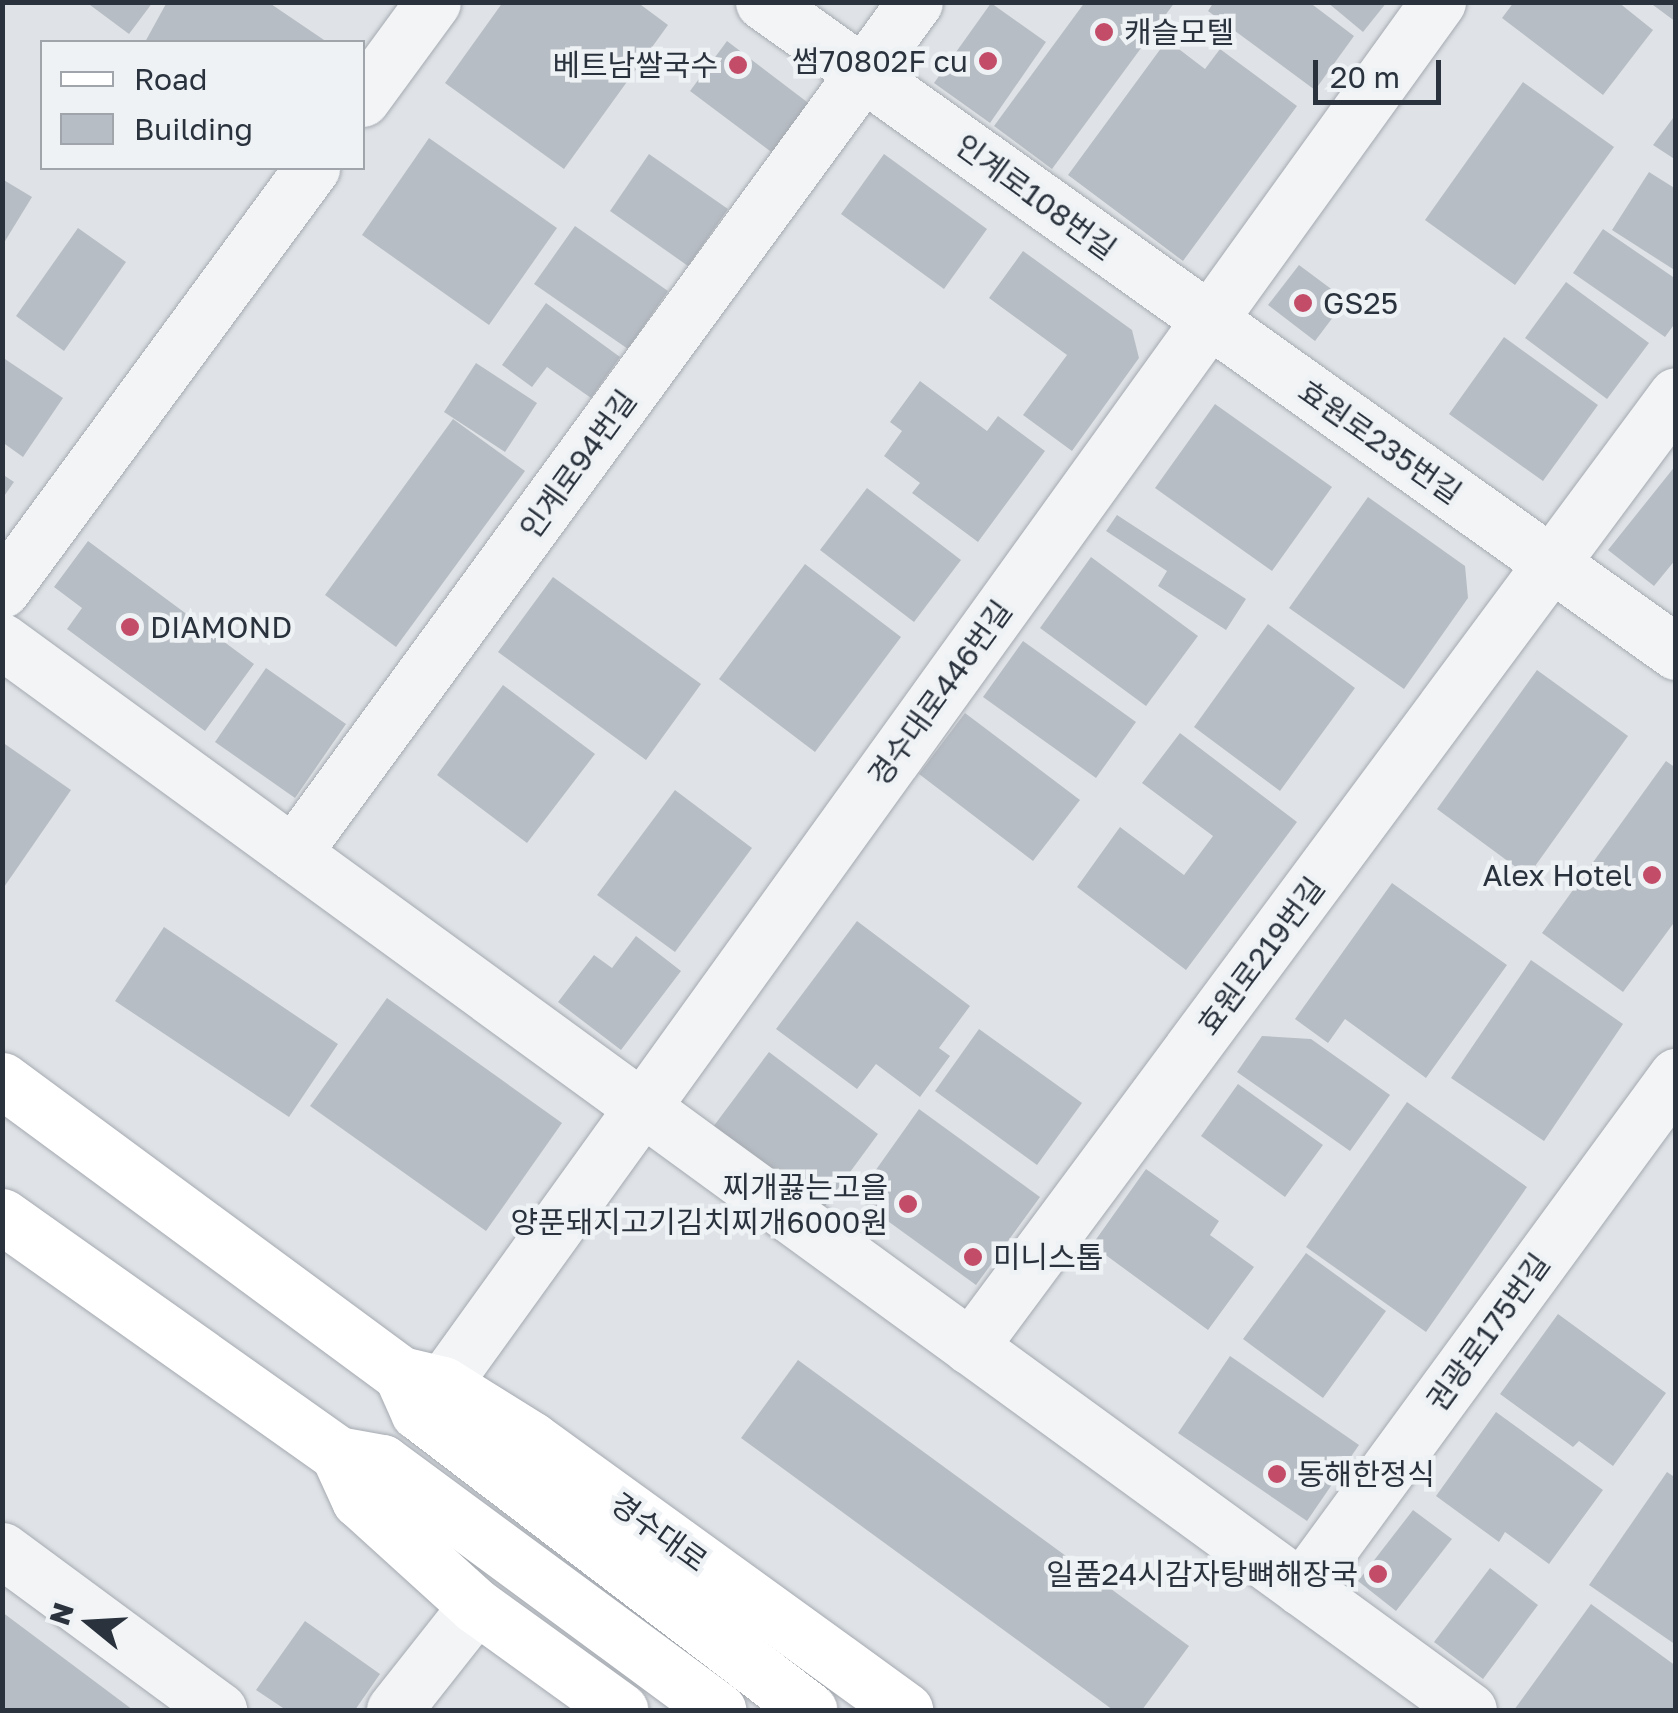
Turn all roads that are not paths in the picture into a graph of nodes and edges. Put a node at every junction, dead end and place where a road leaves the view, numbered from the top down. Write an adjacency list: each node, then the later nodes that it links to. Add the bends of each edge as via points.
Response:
1 (434, 2): 6 (street)
2 (762, 2): 5 (street, 인계로108번길)
3 (915, 2): 5 (street)
4 (1438, 2): 8 (street, 경수대로446번길)
5 (863, 74): 8 (street, 인계로108번길); 14 (street, 인계로94번길)
6 (365, 95)
7 (311, 170): 11 (street)
8 (1209, 320): 10 (street, 효원로235번길); 17 (street, 경수대로446번길)
9 (1676, 396): 10 (street)
10 (1551, 564): 13 (street, 효원로235번길); 19 (street, 효원로219번길)
11 (2, 590)
12 (2, 641): 14 (street)
13 (1676, 652)
14 (293, 853): 17 (street)
15 (1676, 1076): 23 (street, 권광로175번길)
16 (2, 1080): 20 (main road, 경수대로)
17 (642, 1108): 19 (street); 20 (street, 경수대로446번길)
18 (2, 1216): 21 (main road)
19 (970, 1347): 23 (street)
20 (422, 1380): 29 (main road, 경수대로, via 418,1412); 30 (main road, 경수대로, via 531,1440)
21 (338, 1454): 24 (main road, via 359,1500); 28 (main road, via 382,1462)
22 (2, 1550): 25 (street)
23 (1300, 1588): 31 (street)
24 (476, 1606): 26 (street); 27 (main road)
25 (219, 1710)
26 (394, 1710)
27 (620, 1710)
28 (718, 1710)
29 (810, 1710)
30 (905, 1710)
31 (1469, 1710)

